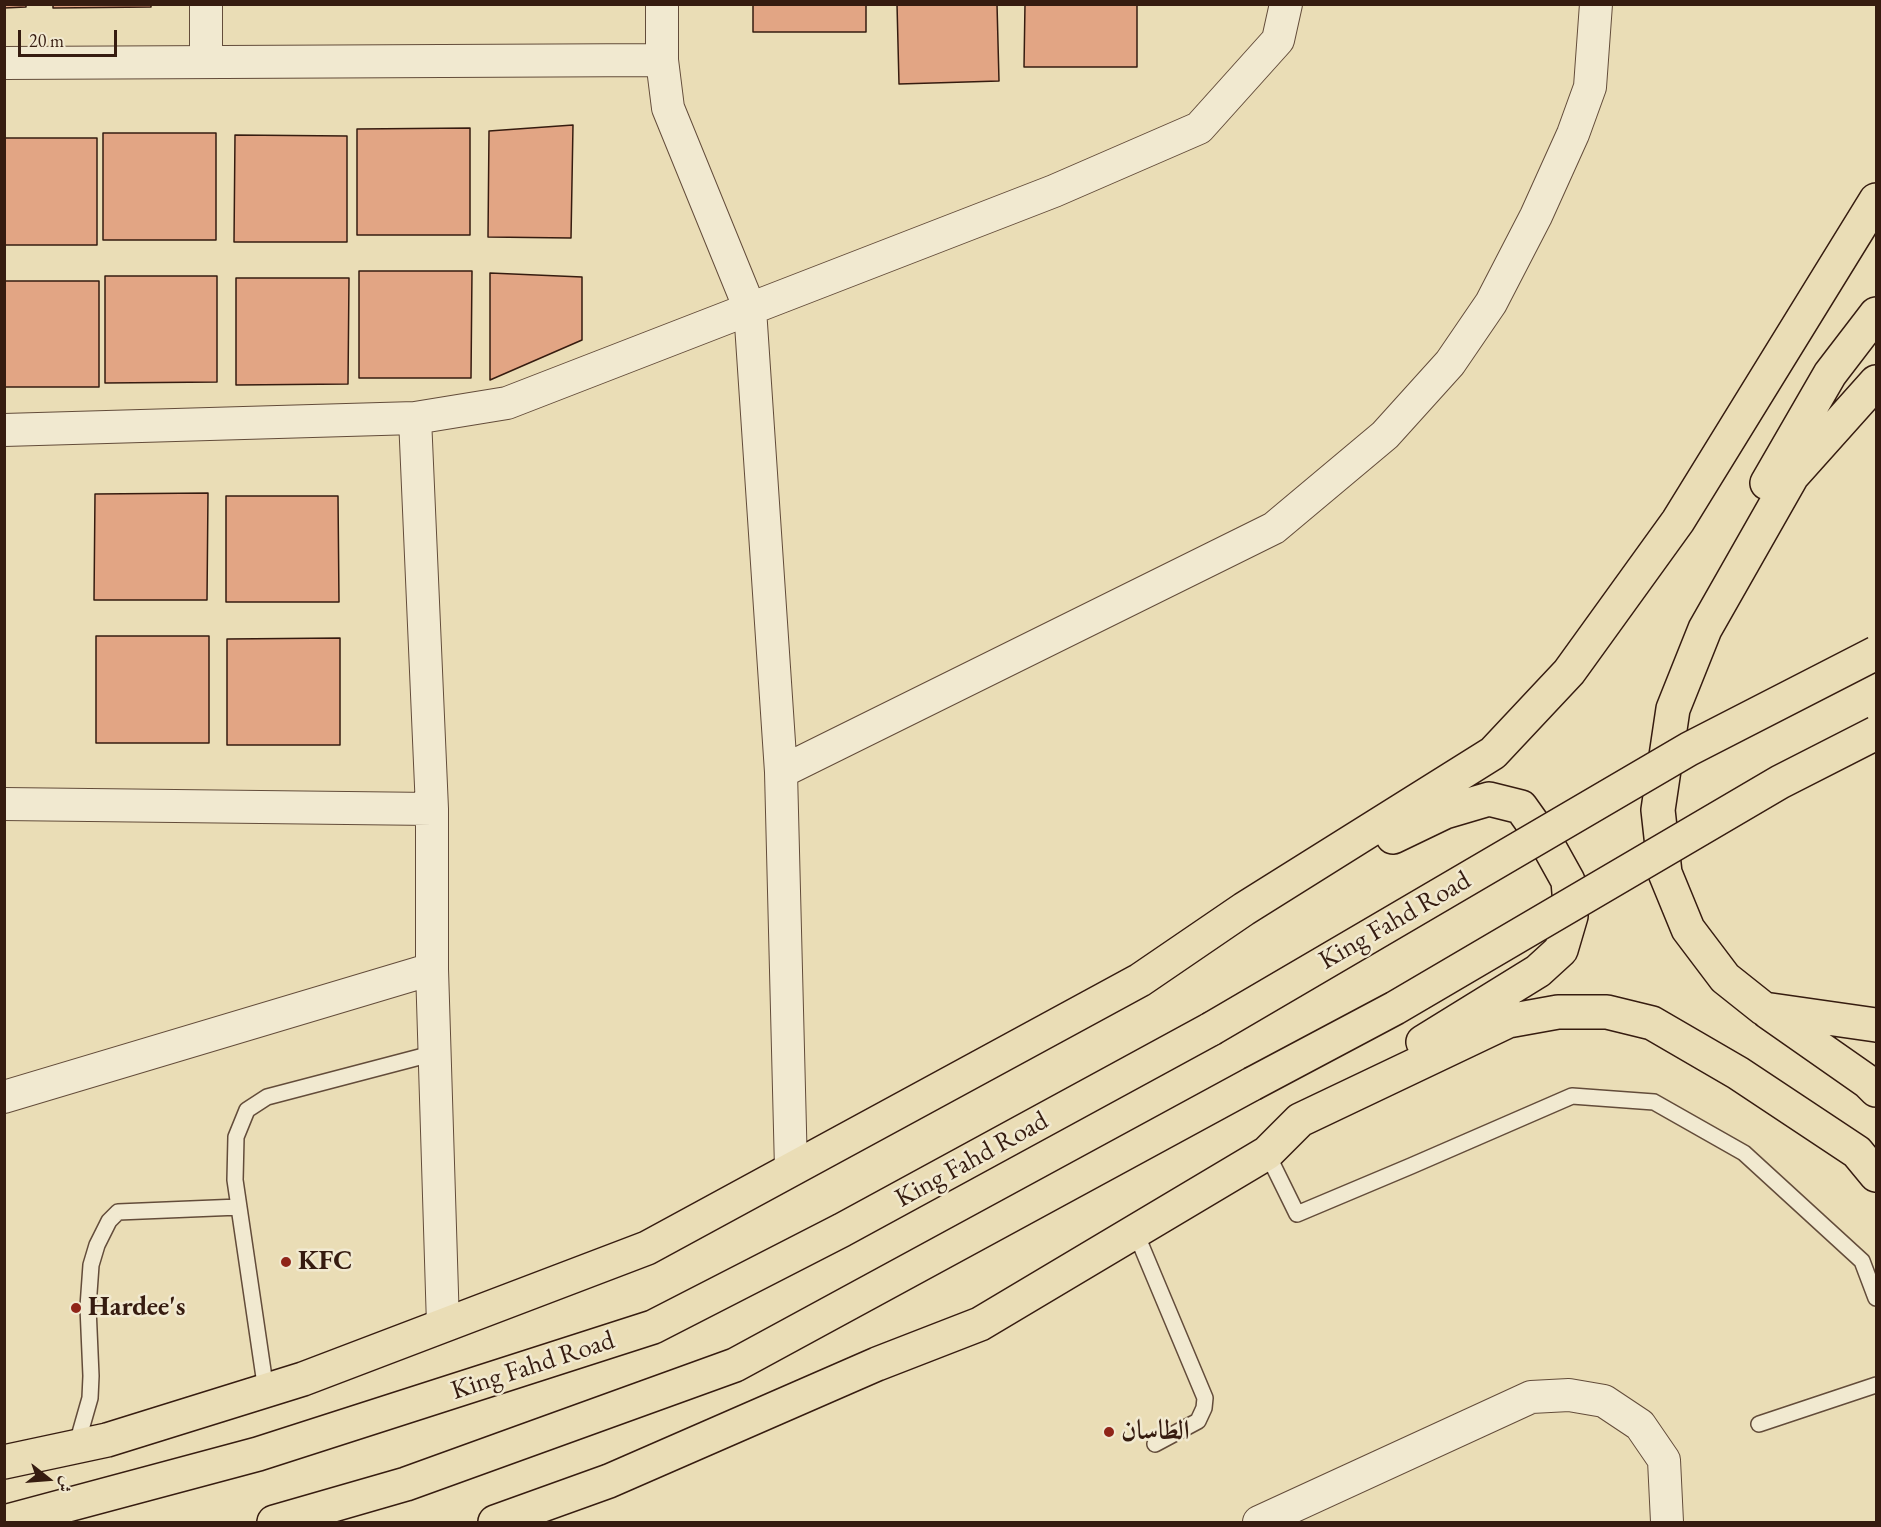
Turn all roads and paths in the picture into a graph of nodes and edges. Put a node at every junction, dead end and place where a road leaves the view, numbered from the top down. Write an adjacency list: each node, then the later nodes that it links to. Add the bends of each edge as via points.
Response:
1 (206, 4): 6 (street)
2 (663, 4): 5 (street)
3 (1286, 4): 9 (street, via 1278,40 1199,128 1054,191)
4 (1596, 4): 17 (street, via 1590,87 1536,216 1491,303 1450,363 1385,435 1274,528)
5 (662, 60): 6 (street); 9 (street, via 668,108)
6 (206, 62): 7 (street)
7 (4, 63)
8 (1876, 200): 20 (main road, via 1678,521 1569,672 1493,753)
9 (750, 309): 12 (street, via 507,403); 17 (street)
10 (1876, 314): 14 (main road, via 1830,374 1754,505)
11 (1876, 382): 14 (main road, via 1792,476)
12 (415, 418): 13 (street); 19 (street)
13 (4, 430)
14 (1705, 629): 22 (main road, via 1672,709 1658,810 1665,873 1688,929 1725,978)
15 (1876, 653): 41 (main road, King Fahd Road, bridge, via 1689,749 1211,1029 842,1230 653,1327 258,1455)
16 (1876, 733): 42 (main road, bridge, via 1780,782 1395,1008 735,1365 406,1484)
17 (781, 772): 29 (street)
18 (4, 804): 19 (street)
19 (432, 809): 21 (street)
20 (1244, 909): 27 (main road, via 1444,812 1489,799 1521,807 1569,880 1571,916 1561,950 1546,964); 29 (main road, via 1140,980)
21 (432, 969): 24 (street); 26 (street)
22 (1764, 1009): 23 (main road); 25 (main road)
23 (1876, 1025)
24 (435, 1053): 31 (lane, via 267,1097 247,1110 236,1137); 34 (street)
25 (1876, 1090)
26 (4, 1097)
27 (1300, 1120): 28 (main road); 30 (main road, via 1508,1021 1558,1012 1607,1012 1652,1023 1738,1073 1857,1152)
28 (1267, 1153): 32 (main road); 33 (lane, via 1297,1214 1572,1096 1654,1102 1744,1153 1862,1261)
29 (791, 1169): 34 (main road, via 647,1248)
30 (1876, 1175)
31 (238, 1207): 36 (lane); 39 (lane, via 118,1212 109,1221 91,1265 90,1398)
32 (1135, 1231): 38 (lane, via 1205,1398 1198,1421); 43 (main road, via 980,1324 877,1364 609,1480)
33 (1876, 1298)
34 (443, 1325): 36 (main road)
35 (1876, 1385): 37 (lane)
36 (266, 1390): 39 (main road)
37 (1759, 1425)
38 (1155, 1444)
39 (76, 1447): 40 (main road)
40 (4, 1462)
41 (4, 1522)
42 (274, 1522)
43 (495, 1522)
44 (1259, 1522): 45 (street, via 1531,1396 1569,1395 1604,1401 1640,1425 1664,1460)
45 (1667, 1522)

